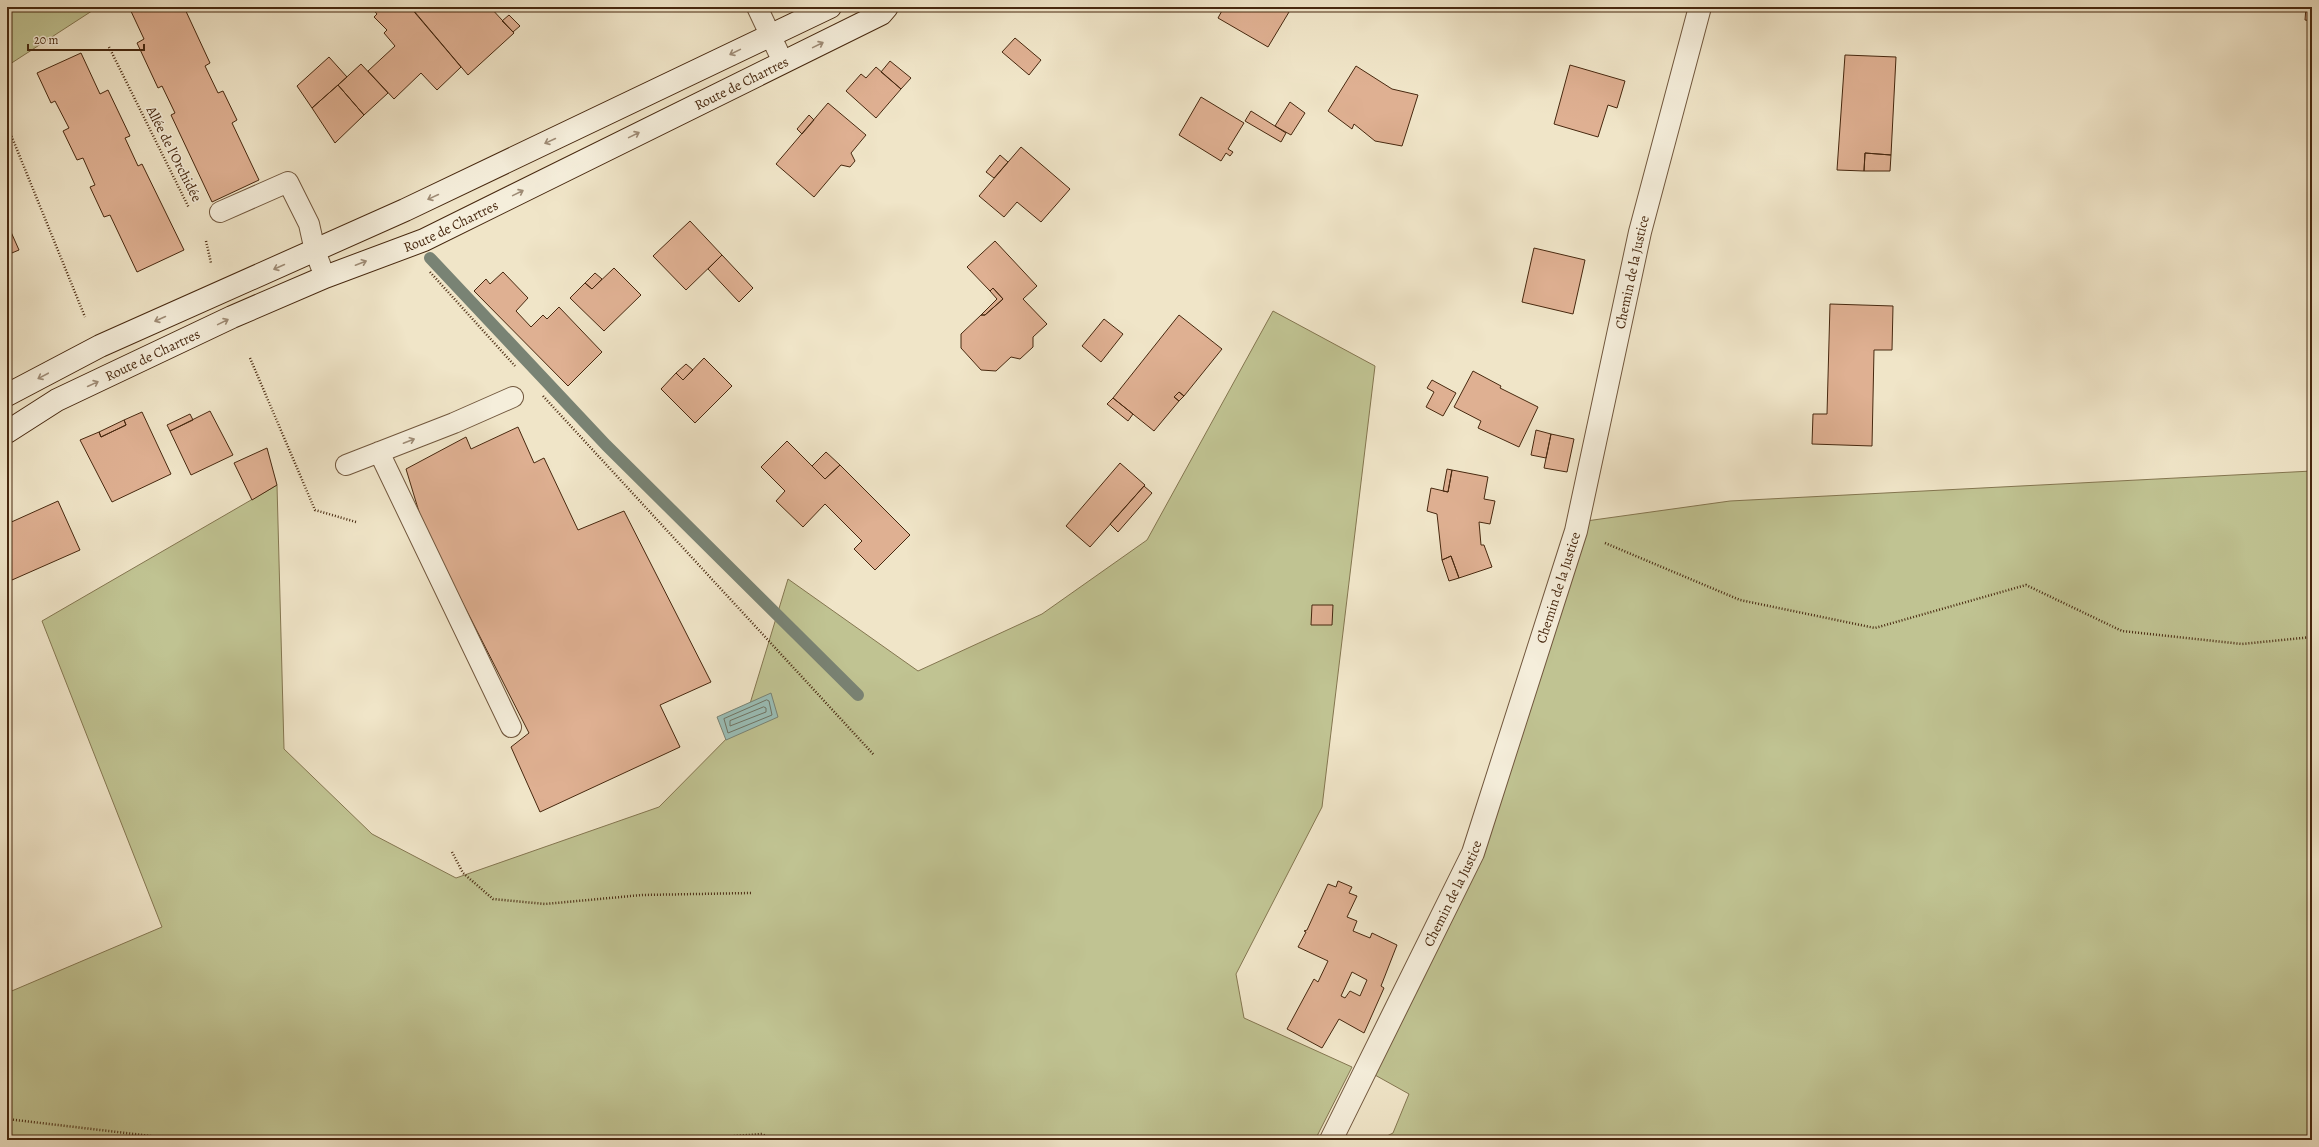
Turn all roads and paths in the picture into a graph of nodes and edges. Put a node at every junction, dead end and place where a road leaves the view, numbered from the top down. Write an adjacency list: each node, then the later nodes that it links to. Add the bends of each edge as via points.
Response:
1 (757, 7): 5 (lane)
2 (830, 7): 5 (main road, Route de Chartres)
3 (887, 7): 7 (main road, Route de Chartres, one-way to 3, via 881,14)
4 (1700, 7): 26 (main road, Chemin de la Justice, via 1640,232)
5 (770, 35): 7 (lane); 13 (main road, Route de Chartres, one-way to 13, via 572,132)
6 (109, 47): 9 (path, Allée de l'Orchidée)
7 (783, 62): 12 (main road, Route de Chartres, one-way to 7, via 424,240)
8 (7, 125): 16 (path)
9 (191, 210)
10 (220, 212): 13 (lane, via 288,182 309,224)
11 (205, 239): 14 (path, via 209,246)
12 (409, 244): 15 (main road, Route de Chartres, one-way to 12); 18 (path, via 436,281)
13 (315, 251): 15 (lane); 20 (main road, Route de Chartres, one-way to 20, via 100,346)
14 (211, 267)
15 (325, 277): 22 (main road, Route de Chartres, one-way to 15, via 58,400 232,317)
16 (86, 320)
17 (250, 358): 25 (path, via 315,510)
18 (518, 369)
19 (539, 392): 29 (path)
20 (7, 395)
21 (513, 397): 23 (lane, one-way to 21)
22 (7, 432)
23 (379, 452): 24 (lane); 28 (lane)
24 (346, 465)
25 (356, 522)
26 (1576, 531): 27 (path, via 1740,600 1875,628 2026,585 2122,631 2242,644); 36 (main road, Chemin de la Justice, via 1473,853)
27 (2312, 636)
28 (511, 727)
29 (874, 755)
30 (452, 852): 31 (path, via 463,873 493,899 544,904 642,895)
31 (751, 893)
32 (7, 1118): 33 (path)
33 (185, 1140)
34 (680, 1140): 35 (path, via 762,1134)
35 (774, 1140)
36 (1331, 1140)

